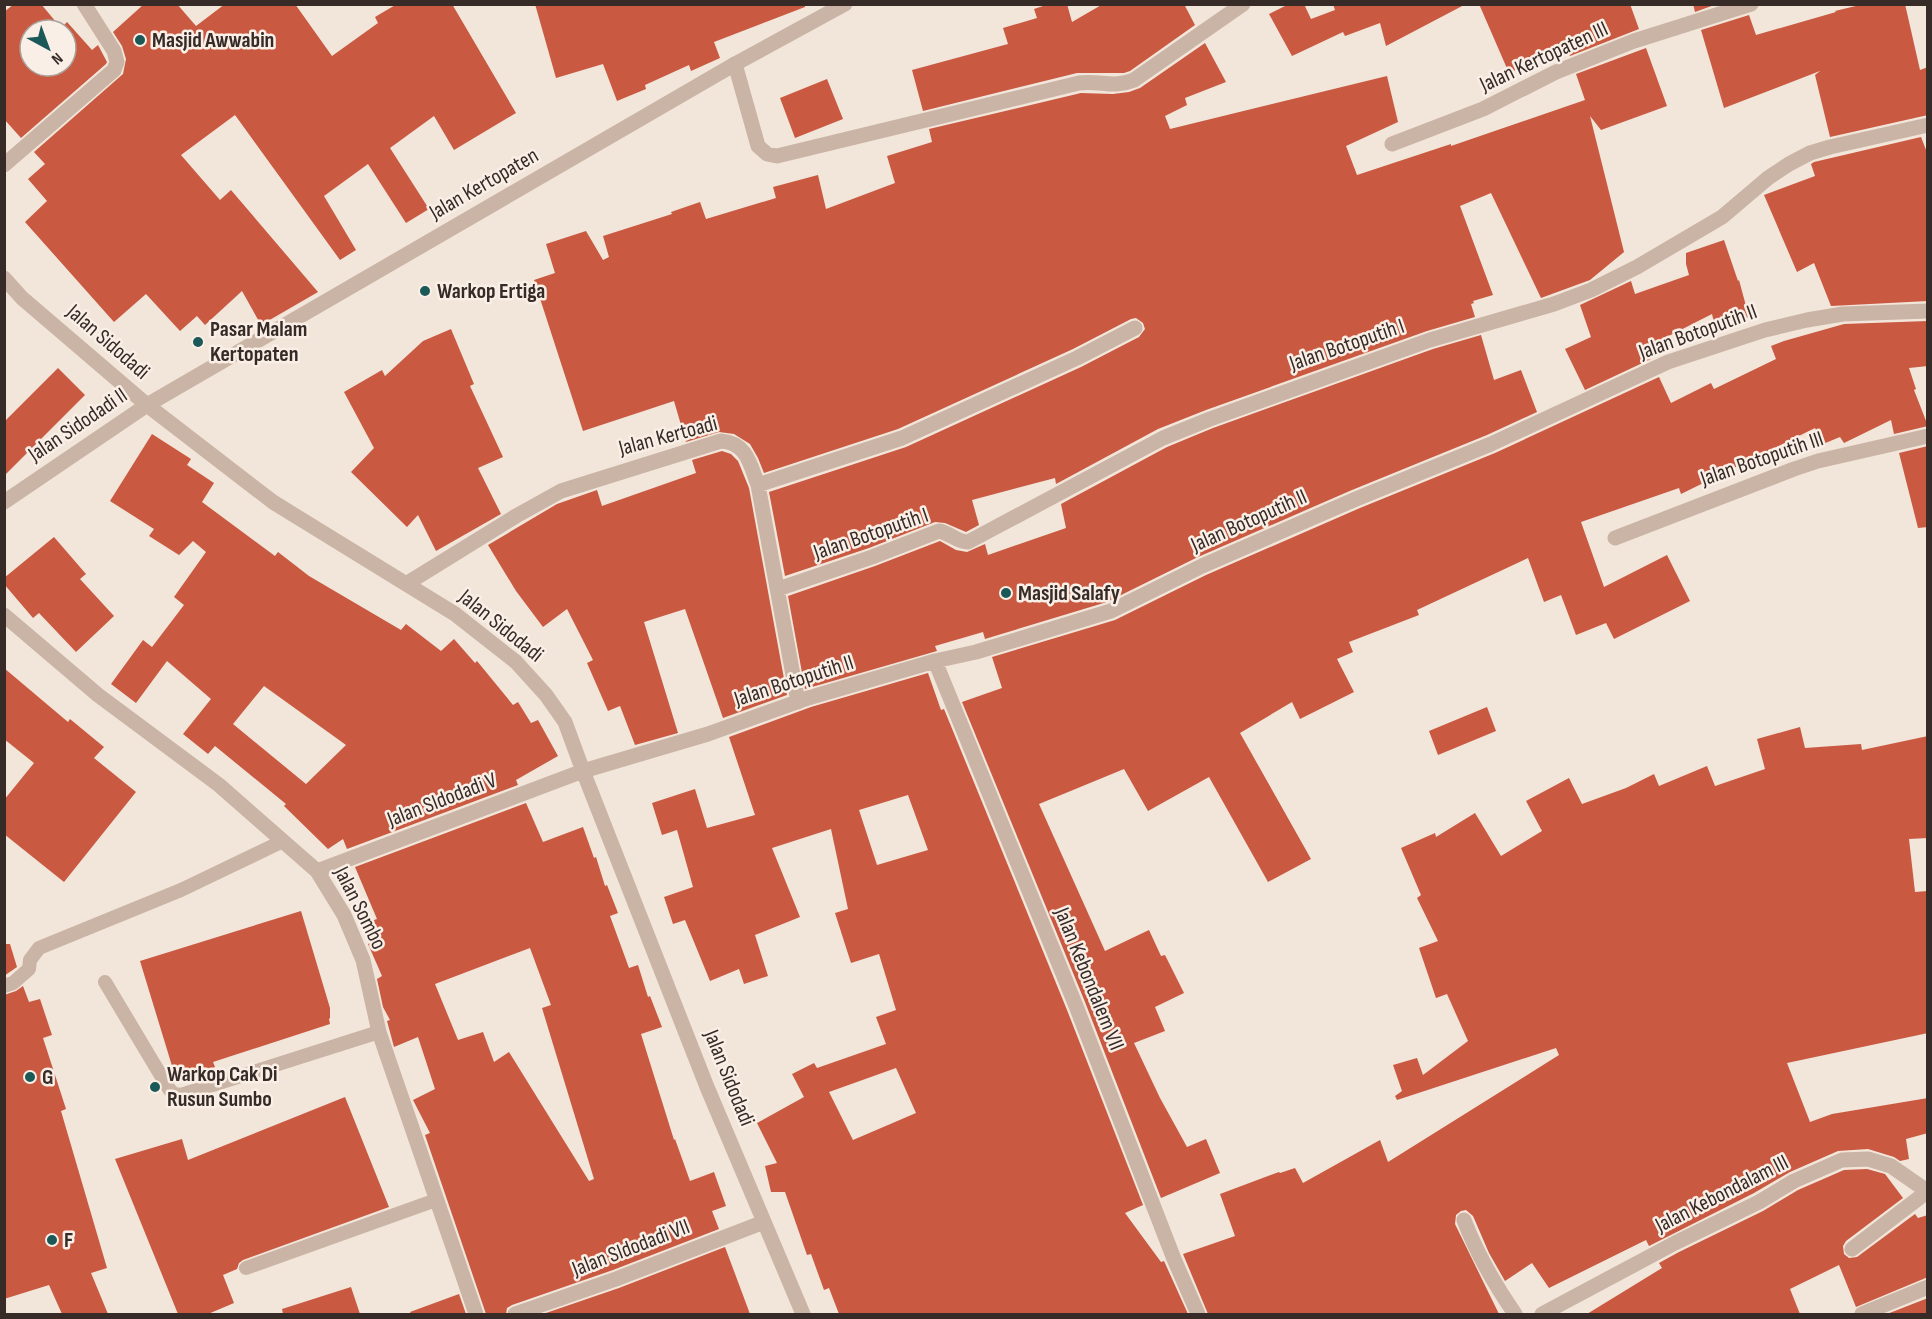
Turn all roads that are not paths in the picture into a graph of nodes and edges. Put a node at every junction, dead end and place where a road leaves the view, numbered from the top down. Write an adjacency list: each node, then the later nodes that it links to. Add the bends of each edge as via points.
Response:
1 (84, 4): 8 (street, via 114,51 114,70)
2 (845, 4): 5 (street, Jalan Kertopaten)
3 (1243, 4): 5 (street, via 1123,85 1079,83 777,156 758,146)
4 (1751, 4): 7 (street, Jalan Kertopaten III, via 1634,41 1556,72 1483,110)
5 (735, 64): 12 (street, Jalan Kertopaten)
6 (1928, 126): 18 (street, Jalan Botoputih I, via 1810,153 1768,178 1722,217 1591,290 1430,340 1200,423 1163,438 968,542 939,531)
7 (1392, 144)
8 (4, 165)
9 (4, 278): 12 (street, Jalan Sidodadi, via 22,298)
10 (1928, 311): 20 (street, Jalan Botoputih II, via 1843,314 1807,320 1668,362 1501,440 1202,566 1111,611)
11 (1135, 328): 14 (street, via 902,438)
12 (147, 405): 15 (street, Jalan Sidodadi II); 17 (street, Jalan Sidodadi, via 273,502)
13 (1928, 436): 16 (street, Jalan Botoputih III, via 1802,466)
14 (759, 485): 17 (street, Jalan Kertoadi, via 746,452 734,442 721,441 561,491); 18 (street, Jalan Kertoadi)
15 (4, 502)
16 (1615, 538)
17 (406, 584): 22 (street, Jalan Sidodadi, via 455,614 516,662 565,722)
18 (778, 589): 21 (street, Jalan Kertoadi)
19 (4, 615): 23 (street, Jalan Sombo, via 98,696 219,785)
20 (935, 661): 21 (street, Jalan Botoputih II); 38 (street, Jalan Kebondalem VII)
21 (798, 702): 22 (street, Jalan Botoputih II)
22 (583, 771): 24 (street, Jalan SIdodadi V); 31 (street, Jalan Sidodadi)
23 (283, 841): 24 (street, Jalan Sombo); 26 (lane, via 181,890 39,948 29,969)
24 (317, 871): 27 (street, Jalan Sombo, via 344,915 363,960)
25 (105, 982): 27 (lane, via 174,1094 182,1095)
26 (4, 986)
27 (379, 1032): 29 (street, Jalan Sombo)
28 (1927, 1191): 32 (street); 40 (street, Jalan Kebondalam III, via 1891,1166 1869,1159 1842,1160 1794,1181)
29 (436, 1200): 33 (lane); 35 (street, Jalan Sombo)
30 (1464, 1220): 39 (street, via 1472,1242)
31 (764, 1222): 36 (street, Jalan SIdodadi VII); 37 (street, Jalan Sidodadi)
32 (1852, 1249)
33 (246, 1268)
34 (1928, 1287): 41 (street)
35 (476, 1314)
36 (514, 1314)
37 (803, 1314)
38 (1198, 1314)
39 (1515, 1314)
40 (1542, 1314)
41 (1862, 1314)

